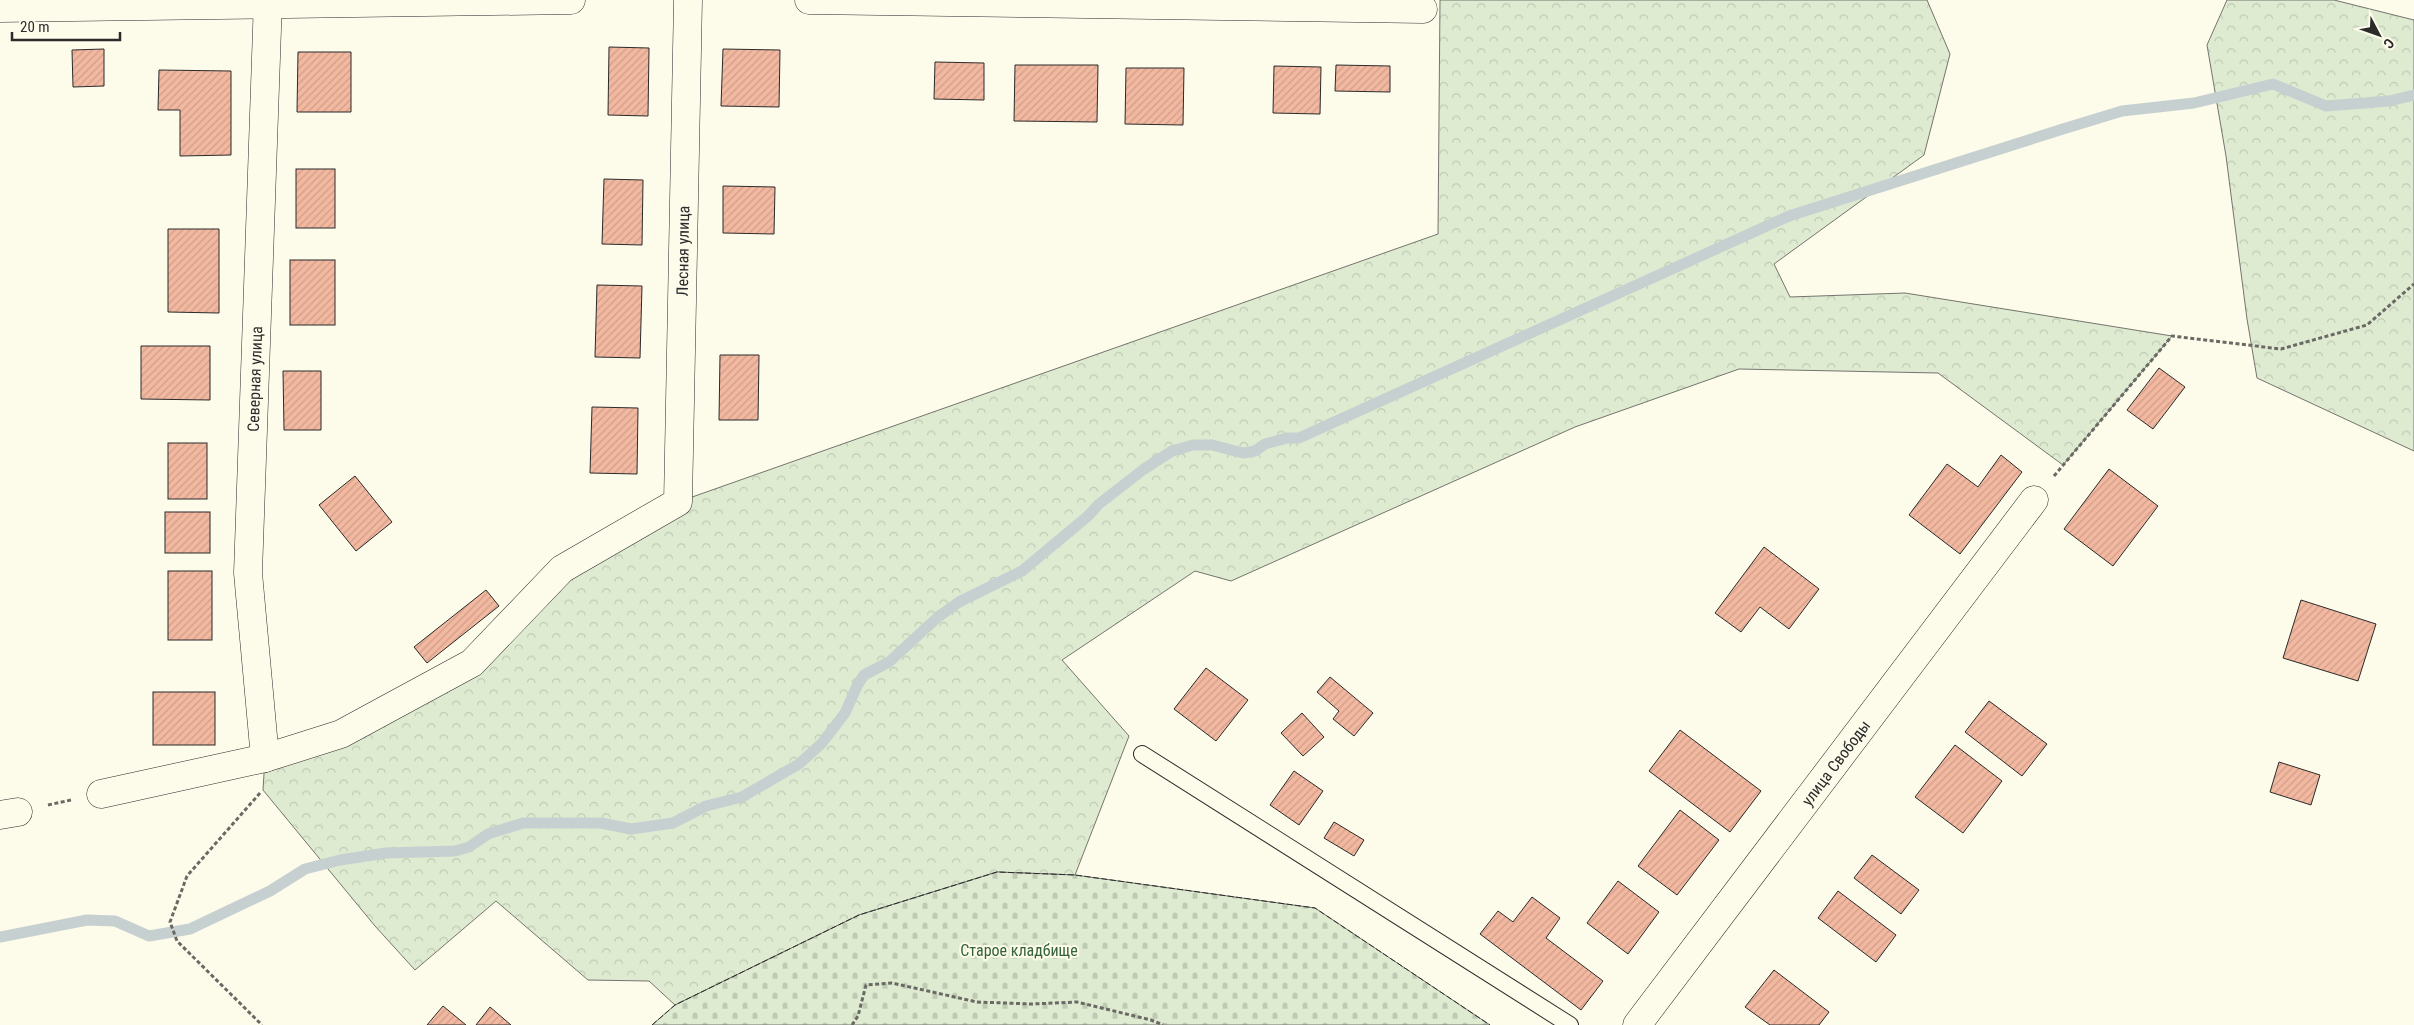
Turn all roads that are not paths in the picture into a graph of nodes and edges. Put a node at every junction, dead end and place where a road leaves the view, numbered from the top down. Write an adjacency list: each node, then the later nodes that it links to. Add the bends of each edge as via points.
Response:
1 (571, 0): 4 (street)
2 (688, 0): 9 (street, Лесная улица, via 678,502 562,569 472,663 341,734)
3 (809, 0): 6 (street)
4 (268, 2): 5 (street); 9 (street, Северная улица, via 248,573)
5 (0, 8)
6 (1423, 9)
7 (2034, 500): 12 (street, улица Свободы)
8 (1142, 754): 11 (lane)
9 (265, 758): 10 (street)
10 (101, 794)
11 (1570, 1025)
12 (1637, 1025)

